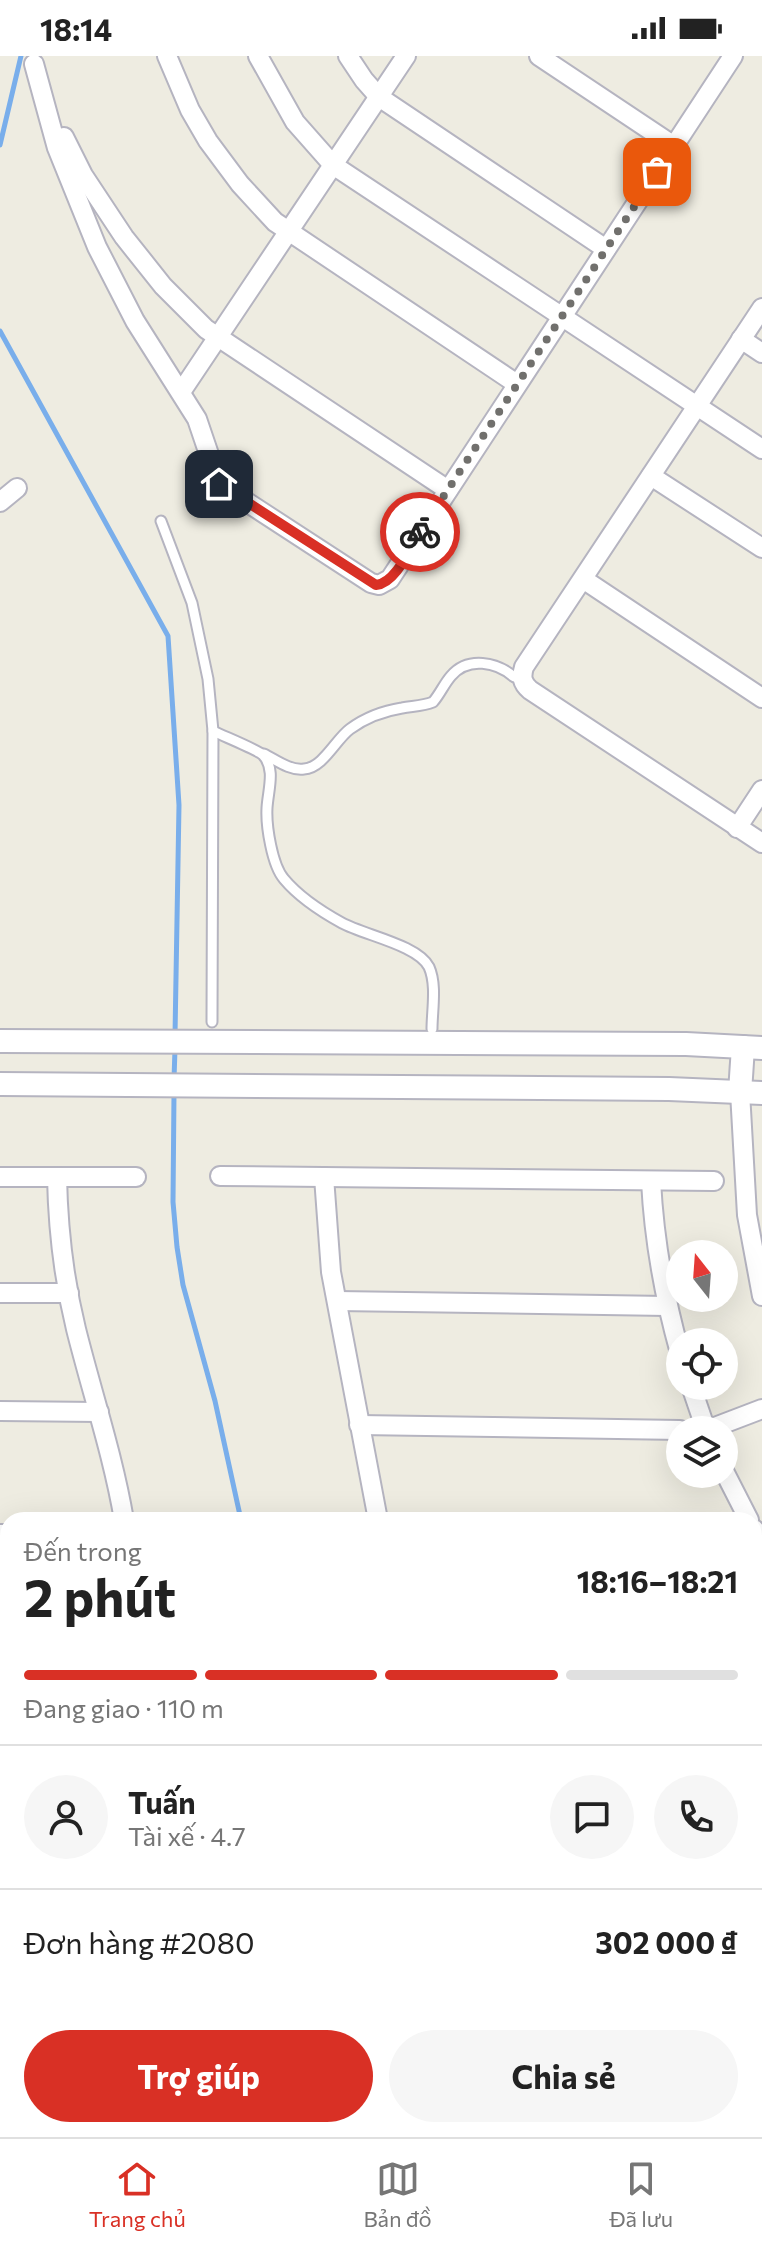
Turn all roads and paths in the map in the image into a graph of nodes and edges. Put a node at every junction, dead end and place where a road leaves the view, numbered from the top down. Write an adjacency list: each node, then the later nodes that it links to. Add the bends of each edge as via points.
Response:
1 (167, 56): 10 (street, via 190,110 218,156)
2 (258, 56): 9 (street, via 295,122)
3 (348, 56): 7 (street)
4 (406, 56): 7 (street)
5 (539, 56): 8 (street)
6 (733, 56): 8 (street)
7 (379, 97): 9 (street); 11 (street)
8 (674, 146): 11 (street)
9 (333, 165): 10 (street); 13 (street)
10 (288, 233): 14 (street); 17 (street)
11 (606, 249): 13 (street)
12 (762, 308): 15 (street)
13 (562, 316): 17 (street); 19 (street)
14 (217, 339): 18 (street); 18 (street, via 163,286 110,217 71,152 34,64 57,148 97,247 135,321); 23 (street)
15 (741, 339): 16 (street); 19 (street)
16 (762, 353)
17 (517, 384): 23 (street)
18 (181, 392): 23 (street, via 197,419 219,484 373,585 390,579)
19 (697, 406): 20 (street); 21 (street)
20 (762, 449)
21 (651, 476): 26 (street); 27 (street)
22 (17, 488): 24 (street)
23 (448, 490)
24 (0, 502)
25 (161, 521): 30 (lane, via 192,603)
26 (762, 548)
27 (583, 579): 29 (street); 33 (street, via 524,667 525,686)
28 (514, 677): 31 (lane, via 487,663 463,668 452,674 433,702 371,717 305,770)
29 (762, 698)
30 (213, 731): 31 (lane); 35 (lane)
31 (261, 752): 36 (lane, via 270,767 267,811 281,877 342,923 414,952 428,966)
32 (762, 790): 33 (street)
33 (737, 828): 34 (street)
34 (762, 843)
35 (212, 1022)
36 (432, 1029)
37 (0, 1041): 38 (street)
38 (752, 1047): 40 (street)
39 (0, 1084): 40 (street)
40 (751, 1092): 50 (street, via 743,1170)
41 (220, 1176): 45 (street)
42 (0, 1177): 43 (street)
43 (57, 1177): 44 (street); 49 (street)
44 (136, 1177)
45 (324, 1177): 46 (street); 51 (street)
46 (651, 1181): 47 (street); 52 (street)
47 (714, 1181)
48 (0, 1293): 49 (street)
49 (69, 1293): 56 (street)
50 (762, 1296)
51 (337, 1301): 53 (street); 58 (street)
52 (666, 1301)
53 (666, 1306)
54 (762, 1409): 57 (street)
55 (0, 1411): 56 (street)
56 (99, 1412): 61 (street)
57 (738, 1418)
58 (359, 1425): 59 (street); 62 (street)
59 (666, 1430)
60 (733, 1488): 63 (street)
61 (122, 1512)
62 (376, 1512)
63 (745, 1512)

